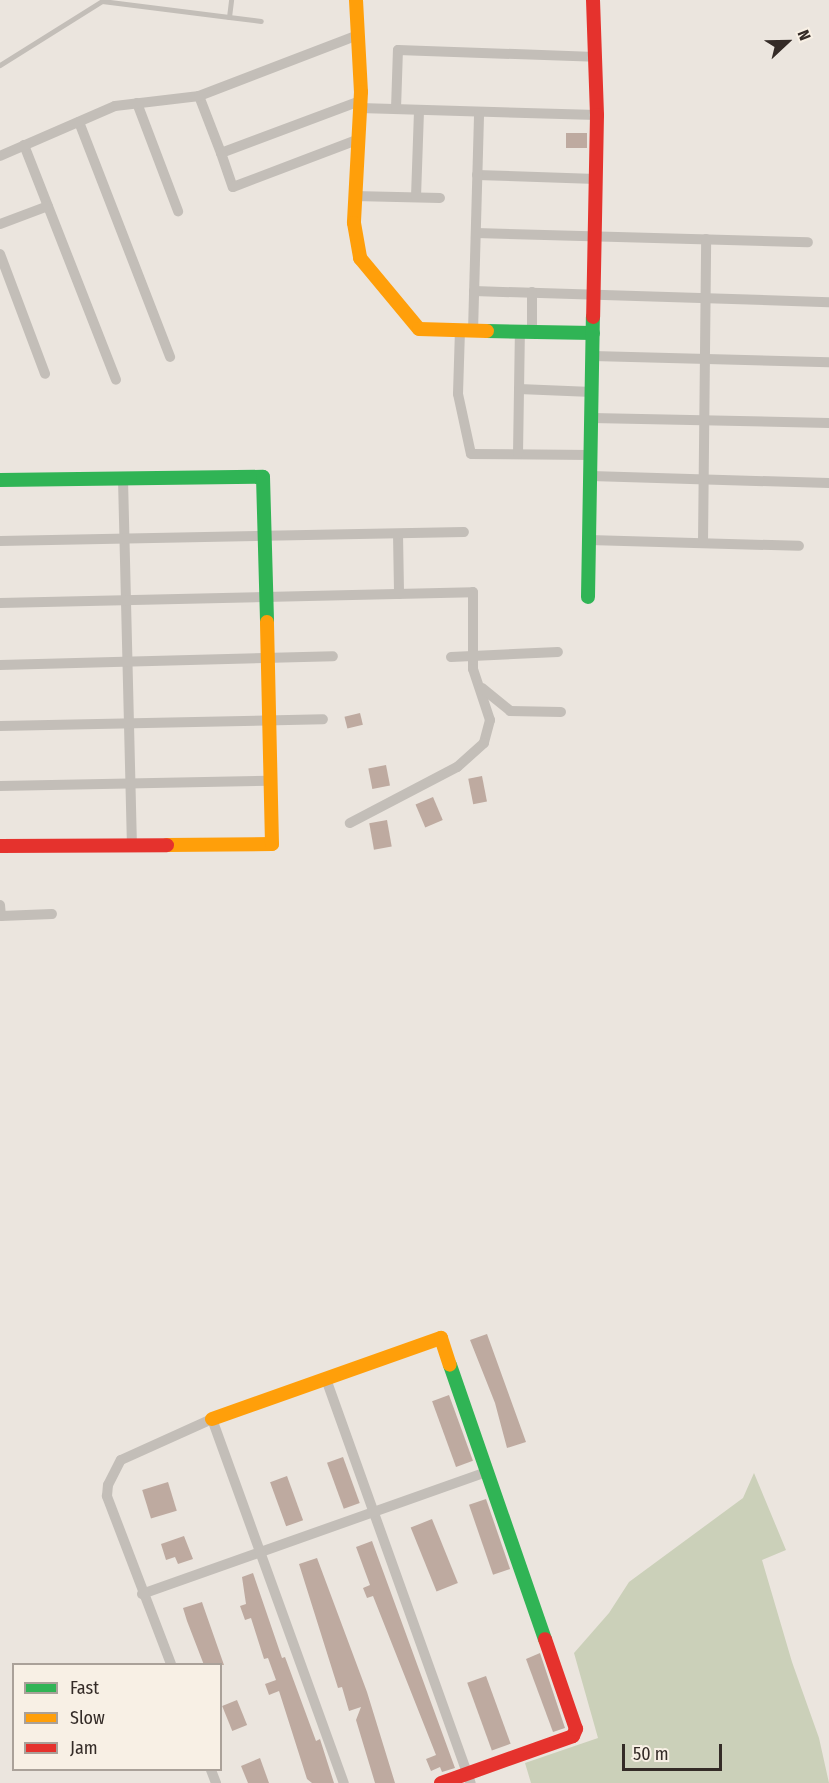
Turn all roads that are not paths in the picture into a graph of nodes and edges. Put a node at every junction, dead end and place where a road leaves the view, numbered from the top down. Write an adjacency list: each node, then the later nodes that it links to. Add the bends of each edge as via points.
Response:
1 (231, 0): 4 (lane)
2 (357, 0): 6 (street)
3 (593, 0): 7 (street)
4 (229, 17): 5 (lane); 8 (lane, via 102,1)
5 (261, 21)
6 (358, 35): 9 (street); 11 (street)
7 (595, 57): 12 (street, via 398,50); 15 (street)
8 (0, 65)
9 (199, 96): 10 (street); 19 (street)
10 (137, 103): 16 (street, via 115,106); 27 (street)
11 (360, 104): 12 (street); 17 (street); 19 (street)
12 (396, 109): 13 (street)
13 (419, 110): 14 (street); 24 (street)
14 (479, 112): 15 (street); 21 (street)
15 (597, 116): 22 (street)
16 (79, 122): 18 (street); 43 (street)
17 (357, 140): 19 (street, via 233,187); 23 (street)
18 (24, 145): 20 (street); 26 (street)
19 (220, 153)
20 (0, 156)
21 (477, 176): 22 (street); 29 (street)
22 (596, 179): 30 (street)
23 (354, 195): 24 (street); 39 (street, via 360,258 371,275 405,308 419,329)
24 (416, 197): 25 (street)
25 (440, 198)
26 (48, 206): 28 (street); 47 (street)
27 (178, 211)
28 (0, 224)
29 (476, 233): 30 (street); 34 (street)
30 (595, 237): 31 (street); 36 (street)
31 (706, 239): 32 (street); 37 (street)
32 (808, 242)
33 (0, 254): 46 (street)
34 (474, 291): 35 (street); 39 (street)
35 (532, 292): 36 (street); 40 (street)
36 (593, 293): 37 (street); 41 (street)
37 (706, 297): 38 (street); 44 (street)
38 (829, 302)
39 (467, 330): 40 (street); 53 (street, via 458,394 471,454)
40 (526, 332): 41 (street); 48 (street)
41 (593, 333): 42 (street)
42 (593, 356): 44 (street); 49 (street)
43 (170, 357)
44 (705, 359): 45 (street); 51 (street)
45 (829, 362)
46 (45, 374)
47 (116, 380)
48 (519, 389): 49 (street); 53 (street)
49 (592, 392): 50 (street)
50 (592, 418): 51 (street); 54 (street)
51 (705, 420): 52 (street); 58 (street)
52 (829, 423)
53 (518, 454): 54 (street)
54 (591, 455): 55 (street)
55 (591, 476): 58 (street); 64 (street)
56 (123, 479): 57 (street); 62 (street, via 263,477); 63 (street)
57 (0, 480)
58 (704, 480): 59 (street); 66 (street)
59 (829, 483)
60 (464, 532): 61 (street)
61 (398, 534): 62 (street); 68 (street)
62 (264, 537): 63 (street); 69 (street)
63 (125, 539): 65 (street); 71 (street)
64 (589, 540): 66 (street); 70 (street)
65 (0, 541)
66 (703, 543): 67 (street)
67 (799, 546)
68 (399, 594): 69 (street); 75 (street, via 474,592)
69 (264, 597): 71 (street); 77 (street)
70 (588, 597)
71 (126, 600): 72 (street); 78 (street)
72 (0, 603)
73 (558, 652): 75 (street)
74 (333, 656): 77 (street)
75 (475, 656): 76 (street); 80 (street, via 473,669)
76 (451, 657)
77 (266, 658): 78 (street); 83 (street)
78 (128, 662): 79 (street); 84 (street)
79 (0, 665)
80 (479, 686): 81 (street, via 510,711); 89 (street, via 489,713 489,730 472,757)
81 (561, 712)
82 (323, 719): 83 (street)
83 (268, 721): 84 (street); 86 (street)
84 (130, 723): 85 (street); 87 (street)
85 (0, 726)
86 (270, 781): 87 (street); 90 (street, via 272,844)
87 (130, 784): 88 (street); 90 (street)
88 (0, 786)
89 (350, 823)
90 (132, 845): 91 (street)
91 (0, 846)
92 (0, 905): 93 (street, via 1,916)
93 (52, 914)
94 (326, 1379): 95 (street); 96 (street, via 441,1338); 97 (street)
95 (212, 1419): 98 (street); 99 (street, via 121,1460 111,1472 107,1496)
96 (486, 1472): 97 (street); 101 (street, via 576,1729 573,1736)
97 (373, 1511): 98 (street); 101 (street)
98 (259, 1554): 99 (street); 102 (street)
99 (142, 1594): 100 (street)
100 (170, 1663)
101 (470, 1778): 103 (street)
102 (344, 1783)
103 (441, 1783)

